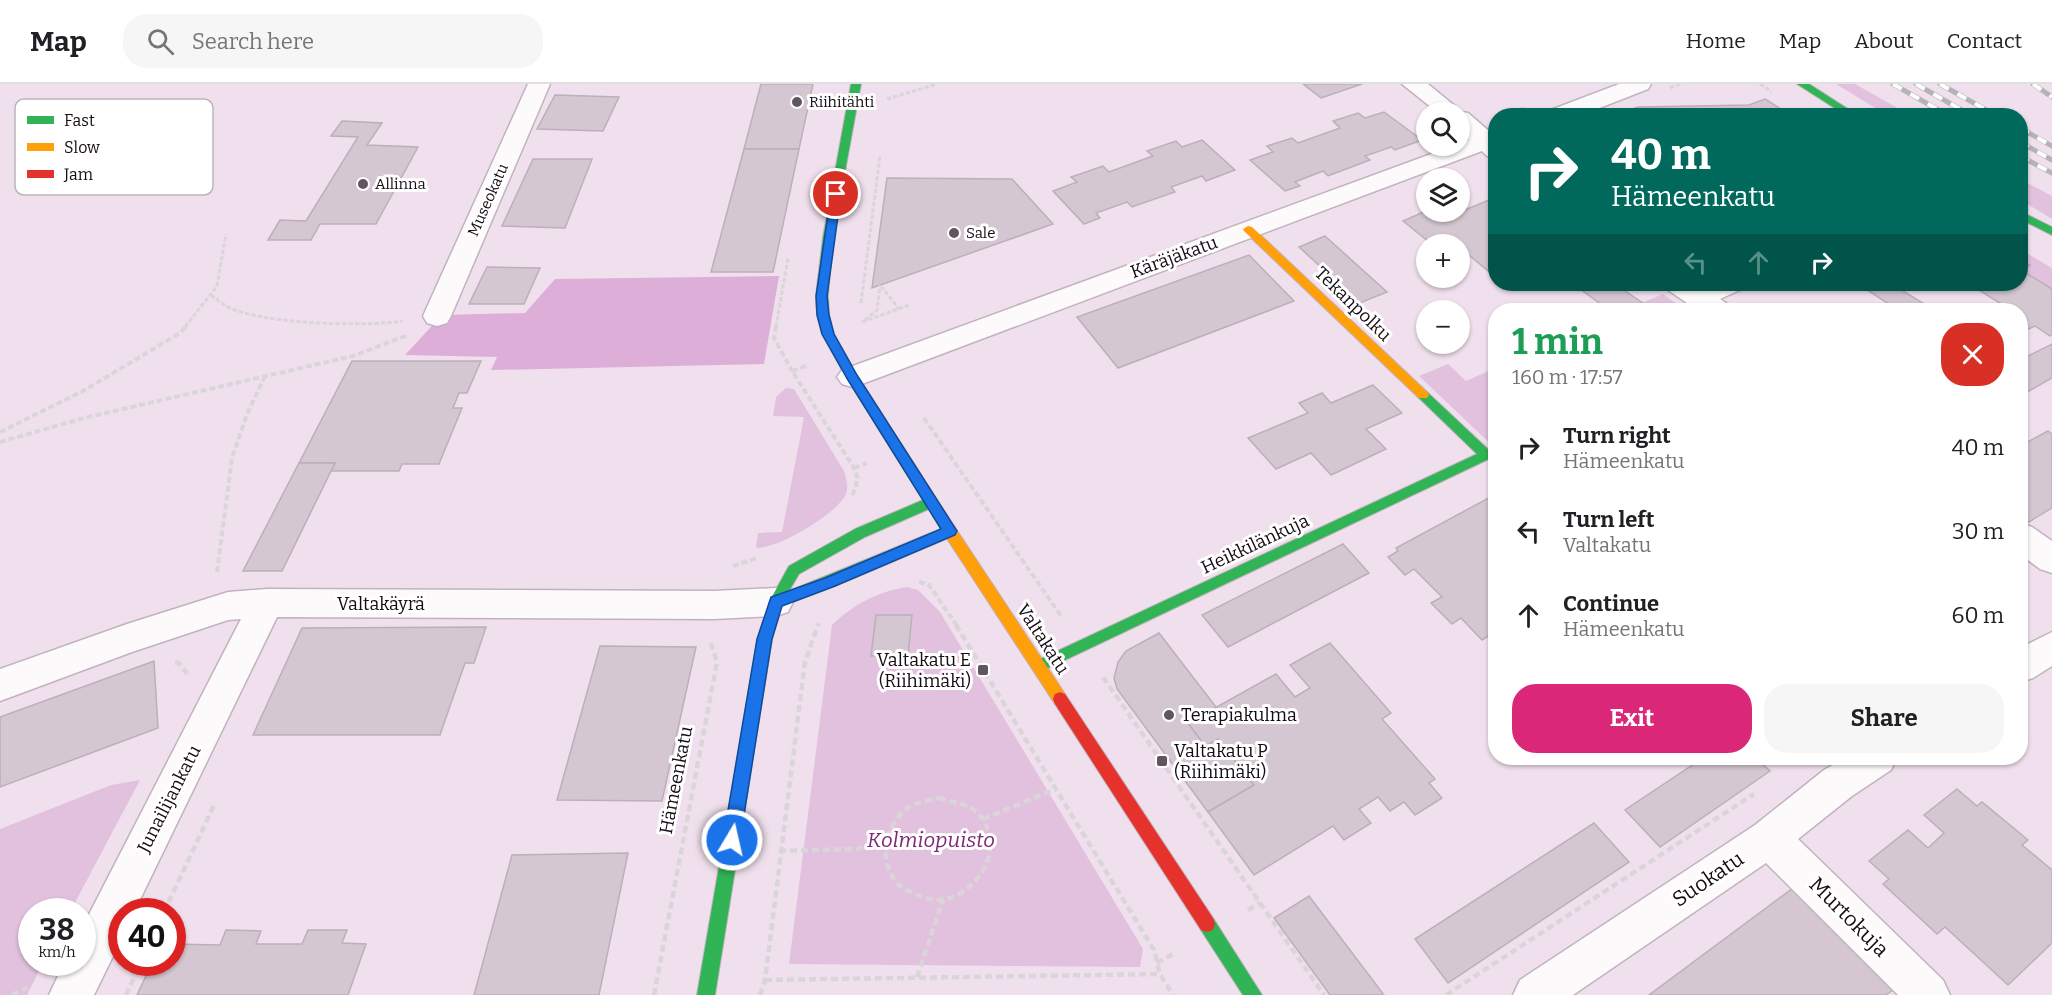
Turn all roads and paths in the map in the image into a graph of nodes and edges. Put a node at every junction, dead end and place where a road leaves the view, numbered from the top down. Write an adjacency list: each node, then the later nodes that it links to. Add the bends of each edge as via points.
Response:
1 (539, 84): 26 (street, Museokatu)
2 (856, 84): 29 (street, Valtakatu, via 828,237 822,296 828,334)
3 (937, 84): 7 (path, via 887,99)
4 (1413, 84): 8 (street)
5 (1640, 84): 9 (street)
6 (1802, 84): 10 (street)
7 (888, 92)
8 (1437, 102)
9 (1577, 108)
10 (1842, 108)
11 (1470, 126): 12 (street)
12 (1488, 141)
13 (881, 145): 23 (path)
14 (1488, 145): 16 (street, Käräjäkatu)
15 (2028, 218): 17 (street)
16 (1248, 229): 28 (street, Käräjäkatu); 33 (street, Tekanpolku)
17 (2052, 232)
18 (226, 234): 20 (path, via 217,286)
19 (1713, 291): 21 (street)
20 (211, 295): 26 (path, via 229,308 267,318 376,325); 31 (path, via 180,333 83,391)
21 (1698, 297)
22 (909, 305): 24 (path)
23 (860, 306)
24 (899, 309): 27 (path); 27 (path, via 880,285 877,310)
25 (861, 314): 27 (path)
26 (437, 316): 30 (path, via 411,333 353,356)
27 (862, 322)
28 (889, 363): 29 (street, Käräjäkatu); 47 (path)
29 (845, 366): 34 (path, via 792,371 854,468 858,479); 35 (street, Valtakatu)
30 (265, 376): 32 (path); 41 (path, via 232,458)
31 (0, 432)
32 (0, 442)
33 (1486, 455): 47 (street, Heikkilänkuja)
34 (850, 500)
35 (932, 502): 36 (street, Valtakatu); 42 (street, via 860,533 794,570)
36 (950, 531): 40 (street); 50 (street, Valtakatu)
37 (2028, 542): 39 (street)
38 (762, 556): 44 (path, Hämeenkatu, via 718,571)
39 (2052, 560)
40 (877, 561): 42 (street); 54 (path, via 888,579 906,577 929,585)
41 (216, 581)
42 (776, 602): 44 (street, Valtakäyrä); 68 (street, via 765,639)
43 (267, 603): 44 (street, Valtakäyrä); 46 (street, Valtakäyrä, via 228,606); 65 (street, Junailijankatu)
44 (714, 605): 67 (path, Hämeenkatu, via 710,644 717,662)
45 (820, 620): 59 (path, via 805,662)
46 (163, 628): 51 (street, Valtakäyrä); 52 (path, via 160,661 179,663 188,676)
47 (1081, 645): 50 (street, Heikkilänkuja); 72 (path)
48 (2052, 647): 49 (street)
49 (2028, 662)
50 (1039, 666): 71 (street, Valtakatu)
51 (0, 685)
52 (185, 686)
53 (1867, 765): 57 (street, Suokatu)
54 (1056, 789): 56 (path); 61 (path, via 1154,950)
55 (1761, 790): 73 (path)
56 (983, 819): 58 (path, via 957,800 922,801 906,809 894,822); 60 (path, via 990,834 987,867 964,893)
57 (1769, 838): 74 (street, Suokatu); 75 (street, Murtokuja)
58 (886, 843): 59 (path, via 855,849); 60 (path, via 889,871 899,885 913,896)
59 (779, 851): 64 (path)
60 (943, 900): 63 (path)
61 (1160, 974): 63 (path); 70 (path)
62 (135, 976): 66 (path)
63 (917, 977): 64 (path)
64 (765, 980): 69 (path)
65 (71, 995)
66 (126, 995)
67 (654, 995)
68 (706, 995)
69 (760, 995)
70 (1173, 995)
71 (1253, 995)
72 (1324, 995)
73 (1446, 995)
74 (1535, 995)
75 (1928, 995)

